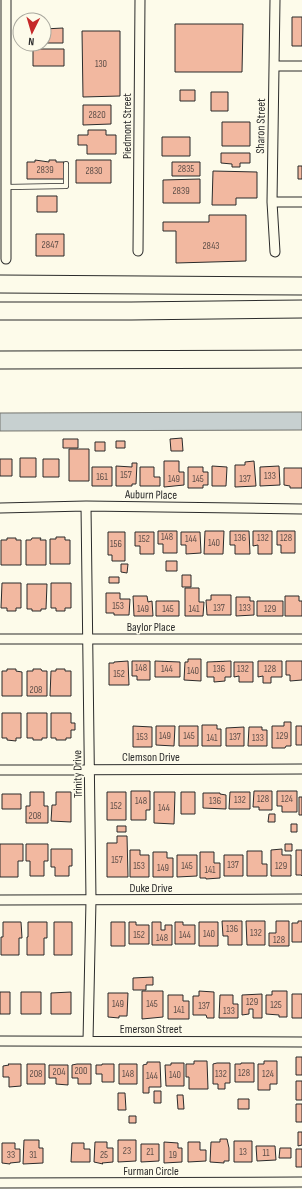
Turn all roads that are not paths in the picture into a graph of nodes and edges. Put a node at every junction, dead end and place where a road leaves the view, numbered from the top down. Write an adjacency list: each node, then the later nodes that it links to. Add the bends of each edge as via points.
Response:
1 (6, 0): 7 (street)
2 (140, 0): 10 (street, Piedmont Street)
3 (275, 0): 4 (street, Sharon Street)
4 (274, 66): 5 (street); 8 (street, Sharon Street)
5 (302, 66)
6 (66, 164): 7 (lane, via 66,186)
7 (6, 187): 12 (street)
8 (272, 202): 9 (street); 11 (street, Sharon Street)
9 (302, 202)
10 (138, 251)
11 (274, 252)
12 (6, 259)
13 (0, 284): 14 (highway)
14 (302, 286)
15 (302, 309): 16 (highway)
16 (0, 311)
17 (302, 359): 18 (highway)
18 (0, 361)
19 (86, 506): 20 (street, Auburn Place); 21 (street, Auburn Place); 23 (street, Trinity Drive)
20 (0, 508)
21 (302, 509)
22 (0, 639): 23 (street, Baylor Place)
23 (87, 639): 24 (street, Baylor Place); 27 (street, Trinity Drive)
24 (302, 639)
25 (302, 769): 27 (street, Clemson Drive)
26 (0, 770): 27 (street, Clemson Drive)
27 (90, 770): 30 (street, Trinity Drive)
28 (302, 899): 30 (street, Duke Drive)
29 (0, 900): 30 (street, Duke Drive)
30 (91, 900): 32 (street, Trinity Drive)
31 (0, 1041): 32 (street, Emerson Street)
32 (88, 1041): 33 (street, Emerson Street)
33 (302, 1042)
34 (302, 1182): 35 (street, Furman Circle)
35 (0, 1183)

